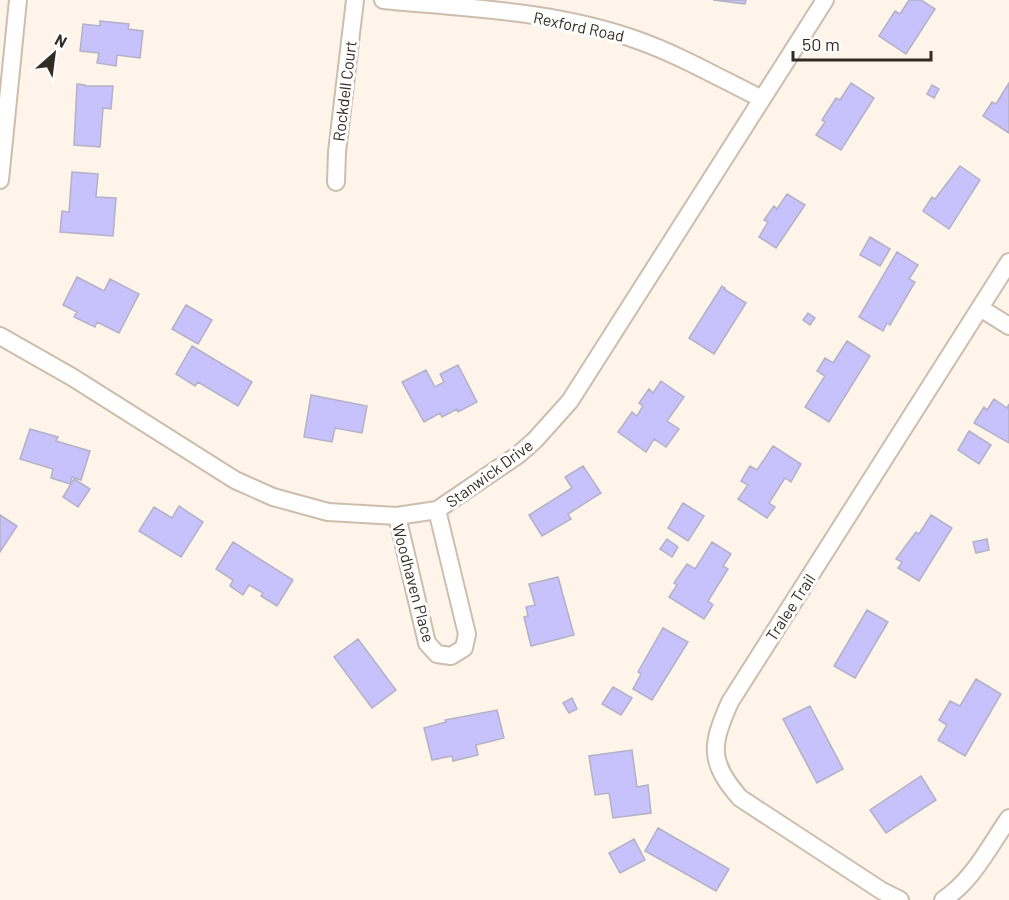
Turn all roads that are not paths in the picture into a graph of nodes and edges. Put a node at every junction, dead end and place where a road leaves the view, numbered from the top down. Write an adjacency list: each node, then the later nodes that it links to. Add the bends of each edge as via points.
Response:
1 (18, 0): 7 (street)
2 (355, 0): 8 (street, Rockdell Court)
3 (383, 0): 5 (street, Rexford Road)
4 (825, 0): 6 (street, Stanwick Drive)
5 (525, 7): 6 (street, Rexford Road, via 638,40)
6 (762, 99): 13 (street, Stanwick Drive, via 561,413 518,455)
7 (0, 180)
8 (336, 182)
9 (1009, 262): 10 (street, Tralee Trail)
10 (980, 308): 11 (street); 16 (street, Tralee Trail, via 736,693 719,727 715,756 724,780 740,798)
11 (1009, 326)
12 (0, 336): 14 (street, Stanwick Drive, via 222,473 263,493 328,512)
13 (437, 510): 14 (street, Stanwick Drive); 14 (street, Woodhaven Place, via 467,634 464,648 451,656 437,654 427,643)
14 (397, 516)
15 (1009, 818): 17 (street, via 975,870)
16 (900, 900)
17 (943, 900)

